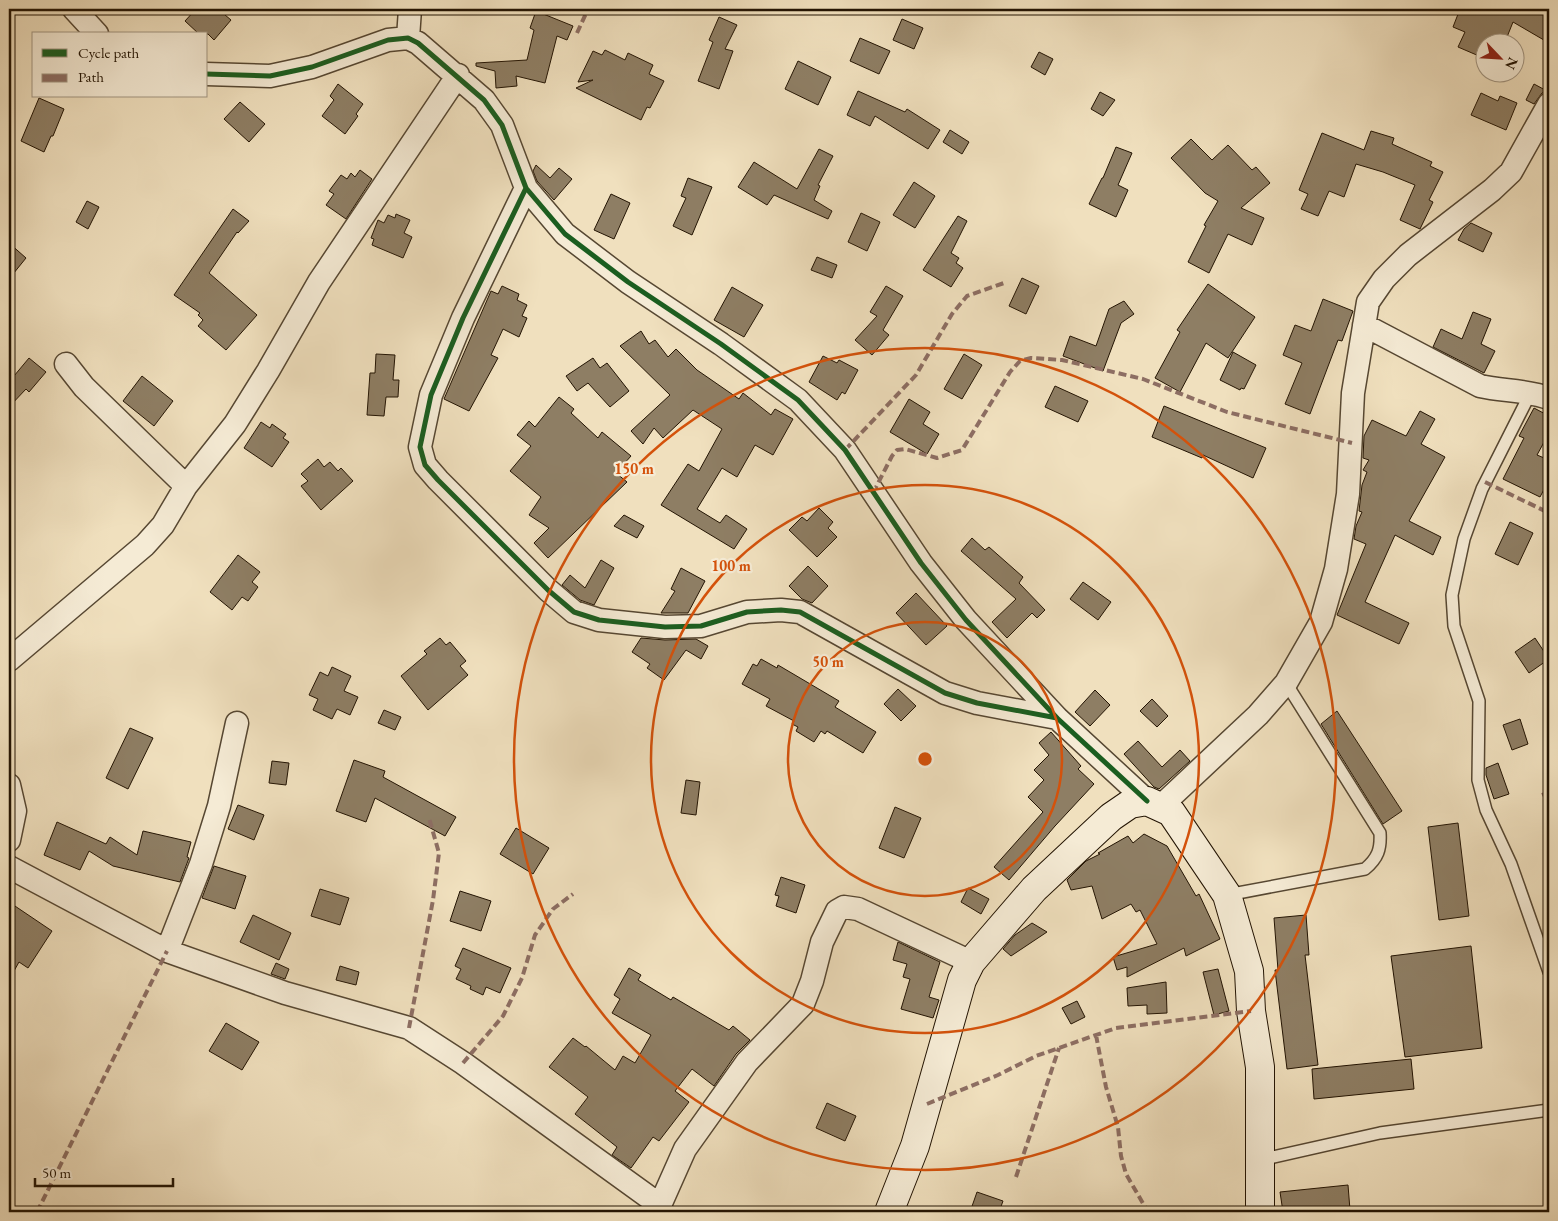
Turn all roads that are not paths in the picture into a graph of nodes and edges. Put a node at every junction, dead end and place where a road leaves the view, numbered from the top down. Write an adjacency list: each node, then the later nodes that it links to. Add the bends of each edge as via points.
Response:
1 (74, 9): 3 (street)
2 (410, 9): 4 (street)
3 (95, 32)
4 (408, 38): 5 (street, via 388,40 312,67 270,76); 6 (street)
5 (208, 74)
6 (458, 76): 8 (street, via 484,100 502,125); 12 (street, via 319,282 235,424)
7 (1549, 104): 9 (street, via 1511,172 1408,255 1384,279 1368,302)
8 (526, 188): 15 (street, via 565,234 628,282 798,400 845,450 921,563 966,620); 15 (street, via 463,318 438,378 420,447 425,465 548,590 574,612 599,620 665,627 701,626 747,612 800,612 945,693 969,701)
9 (1364, 325): 11 (street, via 1480,386); 14 (street, via 1353,393 1348,494 1336,569 1321,622)
10 (66, 364): 12 (street, via 84,387)
11 (1540, 395): 24 (lane, via 1482,489 1464,539 1452,595 1454,626 1479,701 1478,780 1486,810 1511,864)
12 (186, 486): 13 (street, via 163,525 146,545)
13 (9, 660)
14 (1286, 683): 18 (street, via 1258,715); 21 (lane, via 1380,833 1380,847 1376,860 1365,869)
15 (1057, 718): 18 (street)
16 (237, 723): 22 (street, via 201,864)
17 (9, 785): 19 (street, via 15,811)
18 (1154, 804): 21 (street, via 1171,812); 23 (street, via 1130,804 1112,817 1034,889)
19 (9, 840)
20 (9, 867): 22 (street)
21 (1227, 895): 26 (street, via 1249,971 1250,1011 1260,1067)
22 (167, 951): 27 (street, via 284,993 409,1028 463,1063)
23 (971, 962): 27 (street, via 858,909 844,907 837,911 822,942 802,1004 747,1062 685,1149); 28 (street, via 962,980 915,1146)
24 (1549, 972)
25 (1549, 1110): 26 (lane, via 1380,1133)
26 (1260, 1160): 29 (street)
27 (659, 1209)
28 (889, 1212)
29 (1260, 1212)

